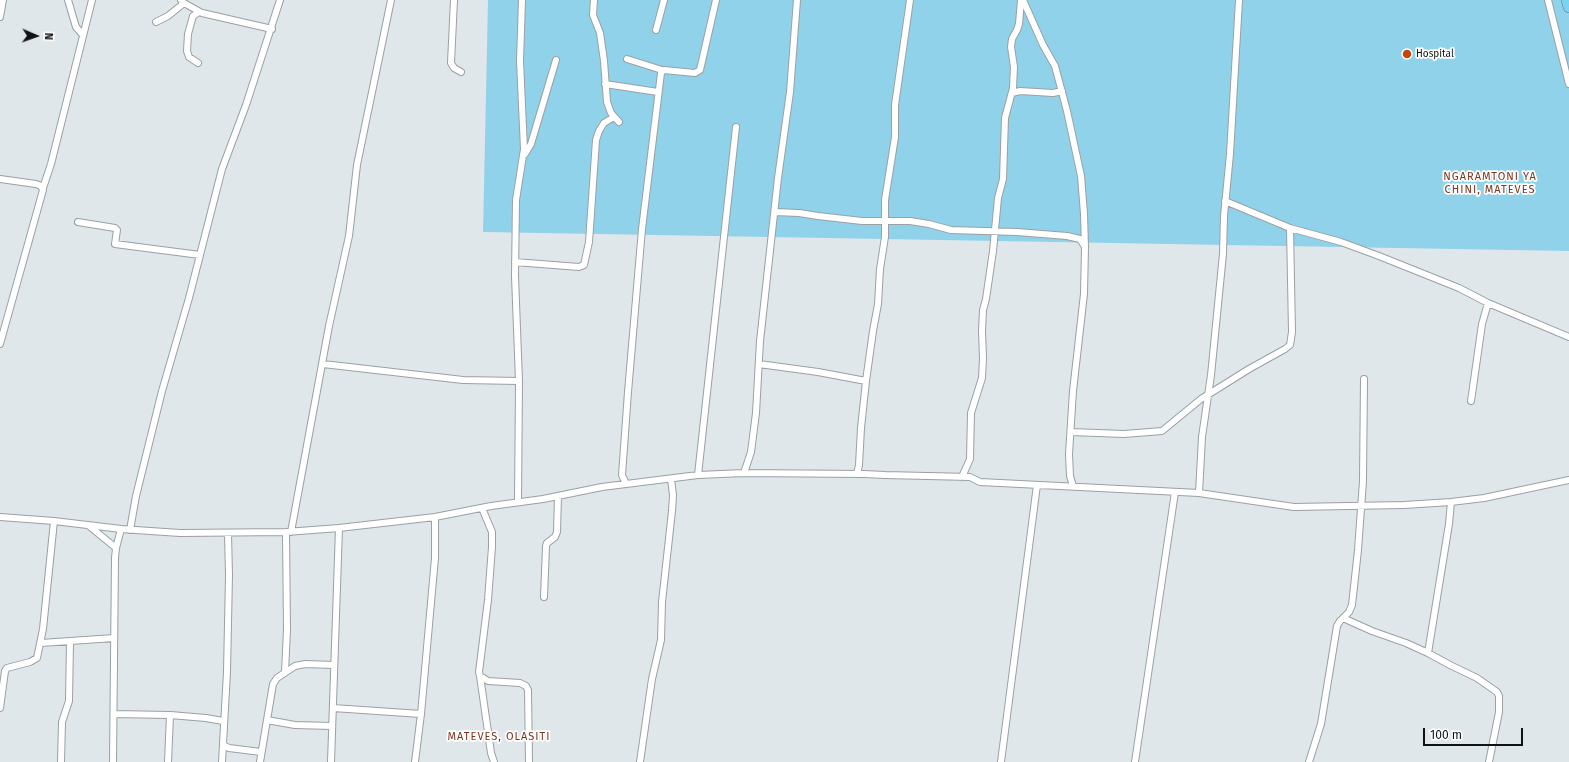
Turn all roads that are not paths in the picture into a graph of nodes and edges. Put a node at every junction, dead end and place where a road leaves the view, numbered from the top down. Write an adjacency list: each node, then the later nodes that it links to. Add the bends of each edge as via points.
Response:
1 (3, 0): 22 (street)
2 (68, 0): 26 (street, via 76,27)
3 (92, 0): 26 (street)
4 (280, 0): 24 (street)
5 (390, 0): 55 (street, via 357,165 349,236)
6 (454, 0): 31 (street, via 451,63)
7 (522, 0): 40 (street, via 520,61)
8 (594, 0): 32 (street, via 593,15 600,33)
9 (664, 0): 25 (street)
10 (716, 0): 30 (street, via 700,70 695,73)
11 (797, 0): 44 (street, via 790,92)
12 (910, 0): 45 (street, via 895,105 894,145 885,200)
13 (1022, 0): 34 (street, via 1055,66); 36 (street, via 1019,24 1011,47 1014,67)
14 (1240, 0): 43 (street)
15 (1548, 0): 33 (street)
16 (1567, 0): 18 (highway)
17 (183, 2): 19 (street); 23 (street, via 168,16)
18 (1569, 6)
19 (193, 8): 20 (street); 21 (street)
20 (199, 12): 21 (street); 24 (street)
21 (193, 16): 29 (street, via 186,51 189,57)
22 (0, 17)
23 (156, 22)
24 (272, 29): 50 (street, via 222,169)
25 (656, 30)
26 (83, 35): 42 (street)
27 (627, 59): 30 (street)
28 (556, 60): 40 (street, via 531,144)
29 (198, 63)
30 (662, 70): 35 (street)
31 (461, 72)
32 (605, 84): 35 (street); 37 (street, via 606,102)
33 (1569, 84)
34 (1062, 91): 36 (street, via 1048,94 1020,91); 49 (street, via 1081,176)
35 (658, 92): 69 (street, via 627,400 622,475)
36 (1012, 93): 48 (street, via 1005,118 1003,179)
37 (614, 117): 38 (street); 51 (street, via 604,123 596,140 589,242 584,266)
38 (619, 122)
39 (736, 127): 65 (street)
40 (524, 156): 51 (street, via 516,200)
41 (0, 179): 42 (street, via 36,184)
42 (43, 188): 54 (street)
43 (1225, 201): 47 (street); 60 (street, via 1221,275)
44 (775, 212): 45 (street); 56 (street)
45 (885, 221): 48 (street, via 921,222 951,230); 59 (street, via 878,280 878,310)
46 (78, 222): 50 (street, via 115,228 115,244)
47 (1290, 228): 52 (street, via 1342,242 1379,256 1459,288); 60 (street, via 1290,345)
48 (994, 232): 49 (street, via 1075,238 1082,241); 66 (street, via 982,317 982,378 971,413 970,459)
49 (1085, 247): 62 (street, via 1084,294)
50 (200, 255): 85 (street, via 162,391)
51 (515, 262): 58 (street)
52 (1488, 303): 53 (street); 61 (street, via 1482,324)
53 (1569, 337)
54 (0, 344)
55 (323, 364): 58 (street, via 463,380); 86 (street)
56 (759, 364): 59 (street); 63 (street, via 754,432)
57 (1364, 379): 77 (street)
58 (519, 381): 75 (street)
59 (866, 381): 64 (street, via 860,465)
60 (1208, 395): 62 (street, via 1162,431 1124,434); 73 (street, via 1202,437)
61 (1471, 401)
62 (1071, 432): 71 (street, via 1070,467)
63 (744, 473): 64 (street); 65 (street)
64 (857, 474): 66 (street)
65 (698, 475): 67 (street)
66 (962, 477): 70 (street, via 970,477 980,482)
67 (671, 479): 69 (street); 117 (street, via 672,512 662,602 661,640 651,684)
68 (1569, 480): 76 (street, via 1484,498)
69 (626, 484): 74 (street)
70 (1037, 485): 71 (street); 118 (street)
71 (1073, 486): 72 (street)
72 (1175, 492): 73 (street); 119 (street)
73 (1199, 493): 77 (street, via 1294,507)
74 (558, 496): 75 (street); 89 (street, via 557,534 546,546)
75 (518, 502): 78 (street)
76 (1451, 502): 77 (street); 94 (street)
77 (1362, 506): 90 (street, via 1352,605)
78 (482, 508): 80 (street); 97 (street, via 492,532 492,542)
79 (0, 517): 81 (street)
80 (435, 517): 83 (street); 101 (street, via 435,558)
81 (54, 521): 82 (street); 93 (street)
82 (88, 525): 84 (street); 88 (street)
83 (339, 528): 86 (street); 95 (street)
84 (121, 529): 85 (street); 88 (street)
85 (130, 530): 87 (street)
86 (288, 532): 87 (street); 96 (street)
87 (228, 534): 104 (street, via 227,672)
88 (116, 548): 91 (street)
89 (544, 597)
90 (1343, 618): 94 (street); 120 (street, via 1337,626 1321,724)
91 (114, 638): 92 (street); 100 (street)
92 (70, 641): 93 (street); 108 (street, via 69,701 62,722)
93 (41, 643): 98 (street, via 35,661 7,668)
94 (1428, 653): 121 (street, via 1477,678 1498,693 1499,712)
95 (334, 665): 96 (street, via 305,664); 99 (street)
96 (285, 672): 103 (street, via 273,684)
97 (480, 676): 115 (street); 116 (street, via 488,681 520,683 526,686)
98 (0, 708)
99 (333, 708): 101 (street); 105 (street)
100 (114, 714): 102 (street); 109 (street)
101 (421, 714): 114 (street)
102 (170, 715): 104 (street); 110 (street)
103 (267, 720): 105 (street); 107 (street)
104 (223, 721): 106 (street)
105 (332, 726): 113 (street)
106 (223, 745): 107 (street); 111 (street)
107 (261, 752): 112 (street)
108 (61, 762)
109 (113, 762)
110 (168, 762)
111 (222, 762)
112 (260, 762)
113 (331, 762)
114 (415, 762)
115 (494, 762)
116 (529, 762)
117 (640, 762)
118 (1002, 762)
119 (1135, 762)
120 (1309, 762)
121 (1488, 762)

